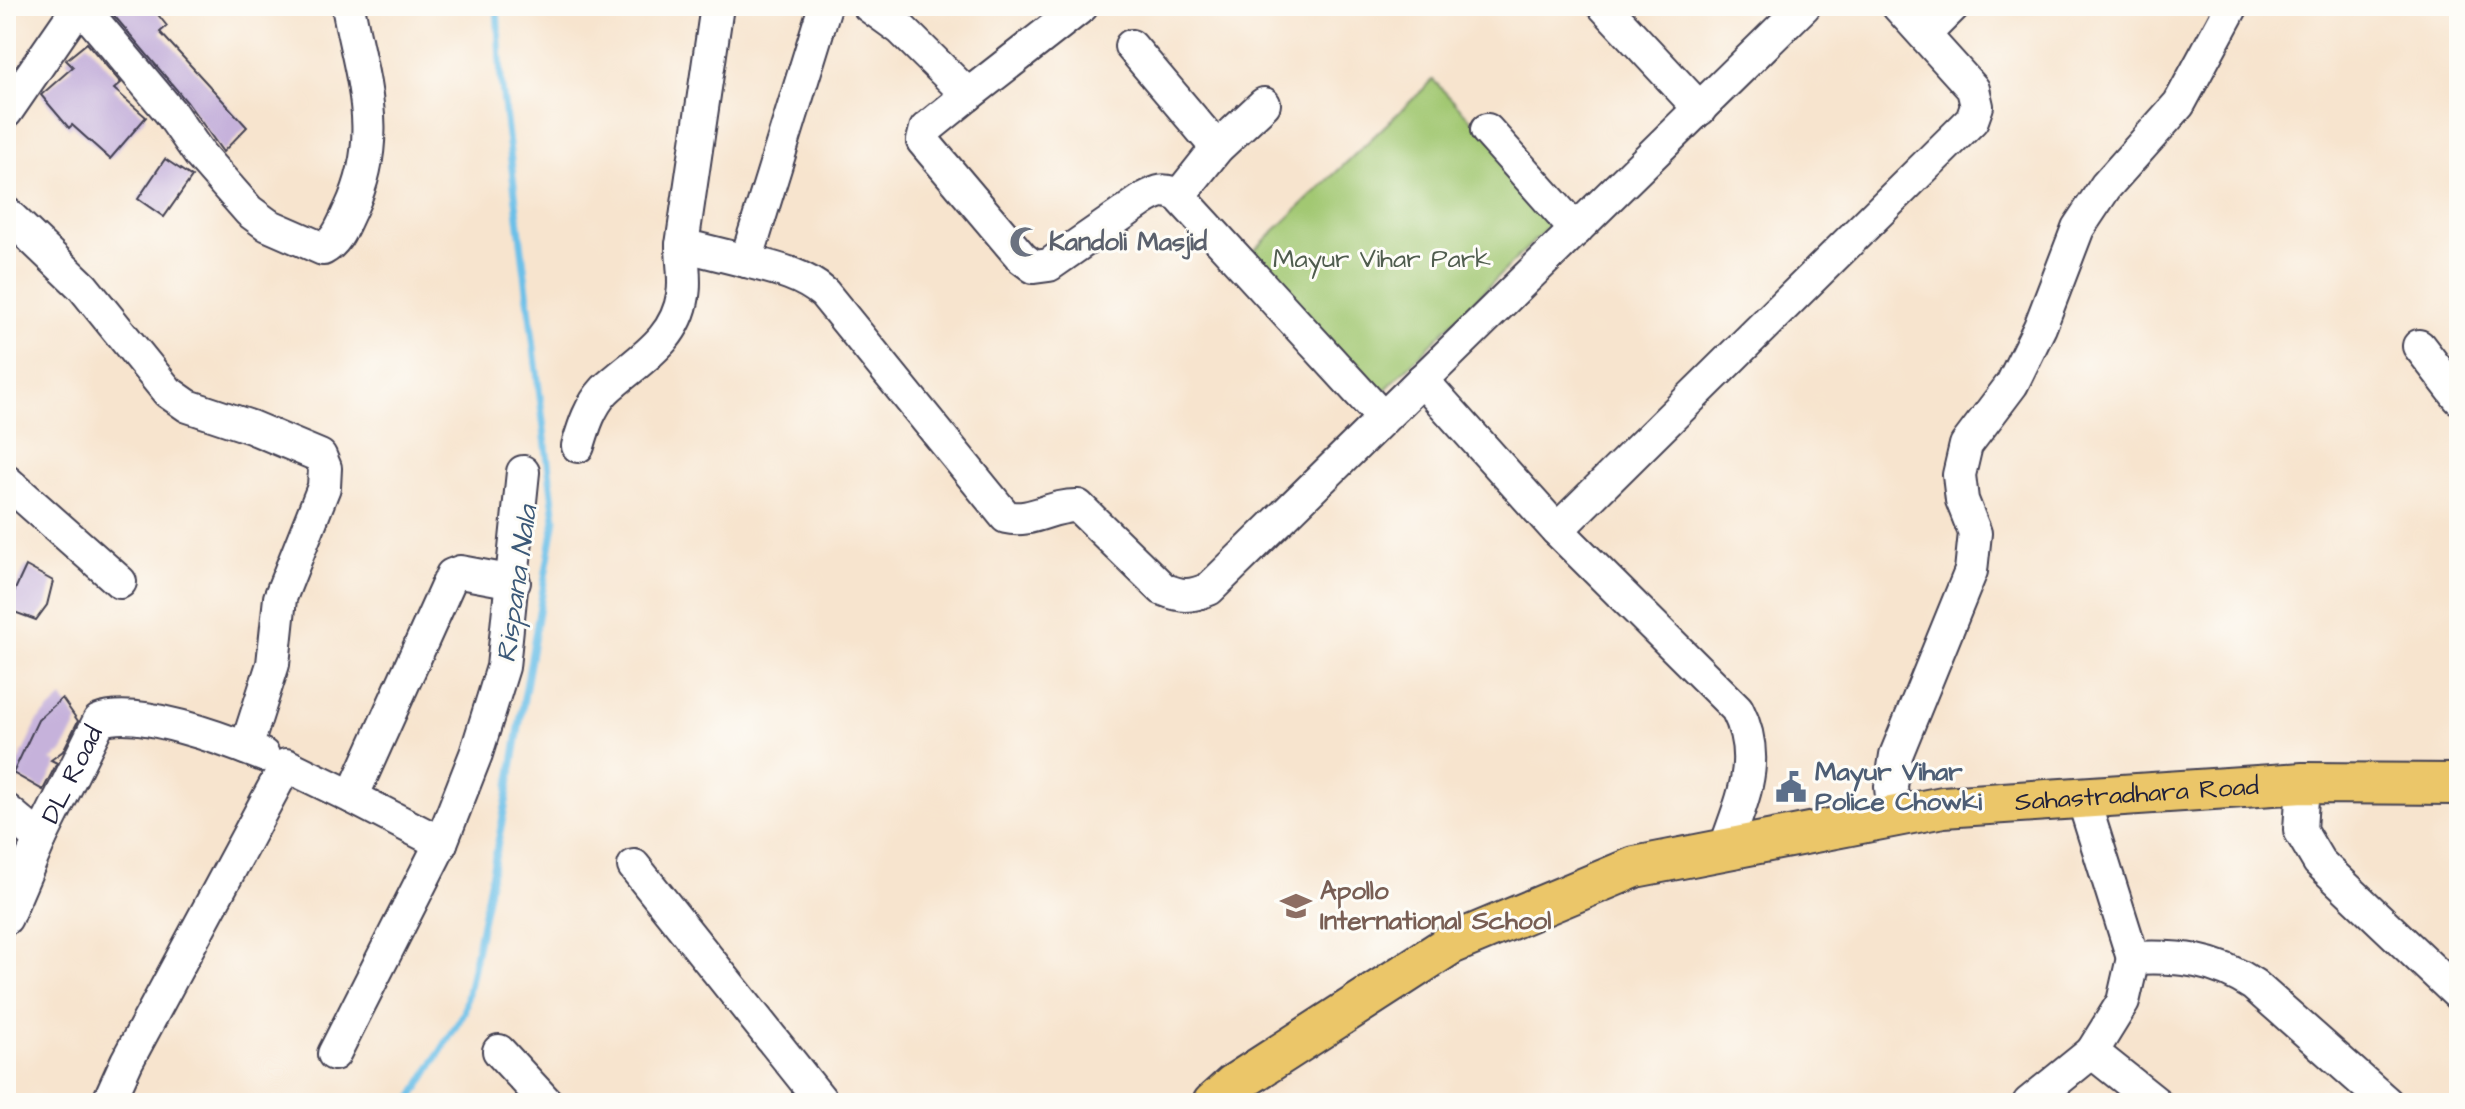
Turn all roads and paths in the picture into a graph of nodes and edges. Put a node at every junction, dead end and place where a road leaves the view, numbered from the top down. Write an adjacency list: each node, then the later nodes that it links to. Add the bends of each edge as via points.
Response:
1 (80, 6): 2 (street, via 249,211 323,249 339,233 370,150 371,116); 17 (street)
2 (348, 6)
3 (717, 6): 23 (street)
4 (825, 6): 24 (street)
5 (869, 6): 14 (street, via 901,29)
6 (1082, 6): 14 (street)
7 (1604, 6): 16 (street)
8 (1804, 6): 16 (street)
9 (1898, 6): 12 (street)
10 (1953, 6): 12 (street)
11 (2232, 6): 42 (street, via 2179,104 2106,186 2078,228 2012,384 1966,445 1959,475 1975,548 1971,571 1896,755)
12 (1926, 33): 32 (street, via 1973,89 1977,106 1972,120)
13 (1131, 46): 19 (street)
14 (968, 95): 20 (street, via 926,129 923,141 1034,267 1062,259 1156,192)
15 (1264, 104): 19 (street)
16 (1700, 109): 22 (street)
17 (6, 112)
18 (1487, 130): 22 (street)
19 (1217, 148): 20 (street)
20 (1179, 196): 28 (street)
21 (6, 213): 35 (street, via 83,287 168,392 188,406 320,456 324,487 280,598 273,664)
22 (1576, 230): 26 (street)
23 (682, 245): 24 (street); 29 (street, via 683,295 670,331 645,360 604,391 587,416)
24 (746, 261): 28 (street, via 787,272 824,293 1006,517 1023,521 1061,505 1078,506 1163,589 1180,597 1209,589)
25 (2419, 346): 27 (street)
26 (1422, 380): 28 (street); 32 (street)
27 (2459, 398)
28 (1383, 418)
29 (578, 446)
30 (523, 472): 34 (street)
31 (6, 481): 33 (street)
32 (1557, 530): 45 (street, via 1737,709 1749,732 1751,753)
33 (120, 582)
34 (514, 582): 39 (street, via 452,575); 44 (street, via 503,667)
35 (246, 748): 36 (street, DL Road); 43 (street, DL Road, via 138,719 113,716 99,721)
36 (286, 765): 39 (street, DL Road); 53 (street)
37 (2303, 783): 38 (main road, Sahastradhara Road); 40 (main road, Sahastradhara Road); 49 (street, via 2300,830 2319,862)
38 (2459, 784)
39 (352, 797): 44 (street, DL Road)
40 (2083, 799): 42 (main road, Sahastradhara Road, via 1943,807); 48 (street)
41 (6, 810): 43 (street)
42 (1894, 817): 45 (main road, Sahastradhara Road)
43 (40, 839): 47 (street, DL Road)
44 (441, 843): 52 (street)
45 (1725, 849): 56 (main road, Sahastradhara Road, via 1635,867 1451,944)
46 (634, 866): 55 (street)
47 (6, 918)
48 (2133, 958): 51 (street, via 2123,1002); 59 (street, via 2176,956 2232,970)
49 (2459, 995)
50 (499, 1051): 54 (street)
51 (2092, 1052): 57 (street); 58 (street)
52 (334, 1054)
53 (108, 1103)
54 (547, 1103)
55 (823, 1103)
56 (1213, 1103)
57 (2029, 1103)
58 (2156, 1103)
59 (2387, 1103)

